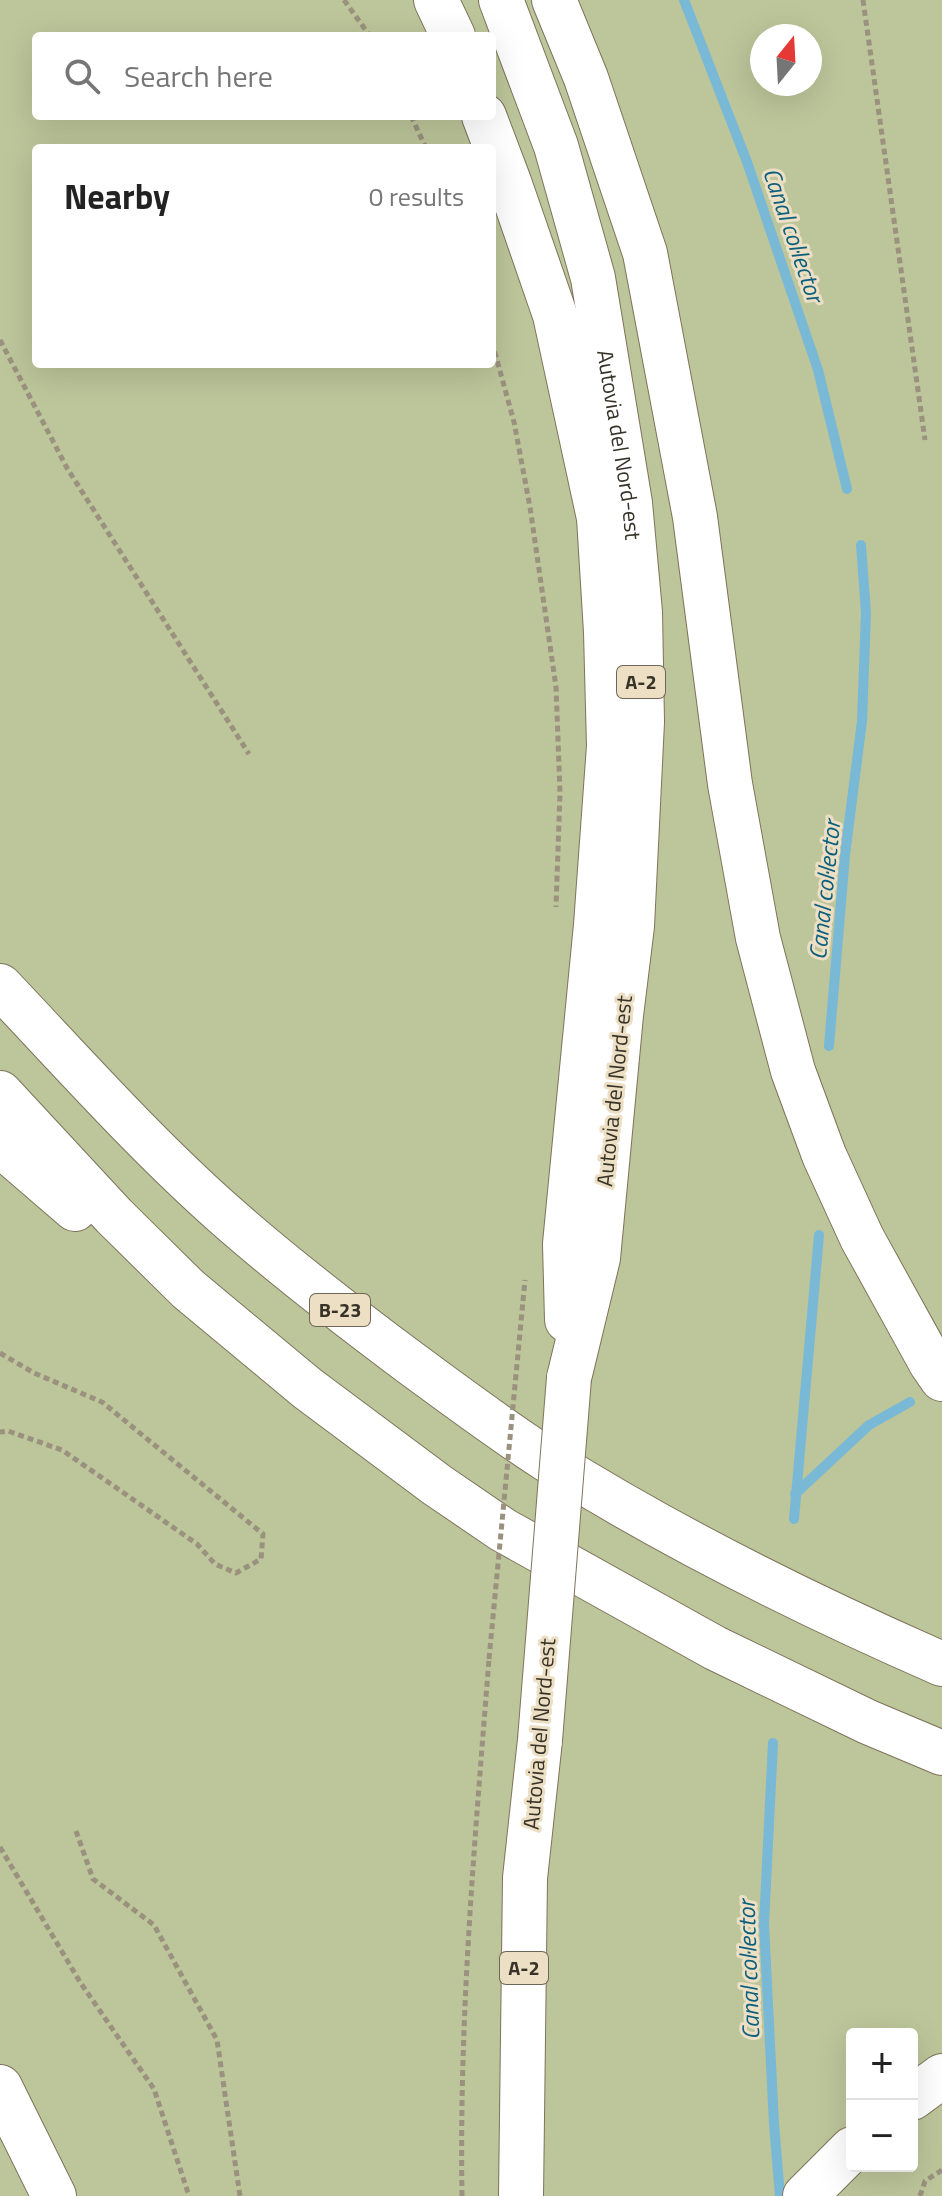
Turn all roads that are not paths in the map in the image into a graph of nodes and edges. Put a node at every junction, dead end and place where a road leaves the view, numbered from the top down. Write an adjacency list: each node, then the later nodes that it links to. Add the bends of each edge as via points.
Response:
1 (436, 0): 4 (highway)
2 (501, 0): 13 (highway, Autovia del Nord-est / A-2, via 556,146 593,278 630,503 640,612 642,722 632,926 598,1258)
3 (554, 0): 12 (highway, via 645,253 695,517 730,784 758,938 793,1071 862,1238)
4 (451, 32)
5 (486, 120): 6 (highway, A-2)
6 (495, 144)
7 (496, 148): 13 (highway, A-2, via 555,315 599,518 606,632 609,746 565,1244)
8 (0, 986): 14 (highway, B-23, via 223,1213 476,1412 546,1459 735,1566)
9 (0, 1093): 11 (highway)
10 (0, 1142): 11 (highway, via 102,1231)
11 (188, 1289): 15 (highway, via 307,1388 503,1530 715,1648)
12 (936, 1371)
13 (569, 1378): 21 (highway, Autovia del Nord-est / A-2, bridge, via 525,1878)
14 (942, 1664)
15 (942, 1753)
16 (942, 2076): 18 (highway)
17 (0, 2087): 20 (highway)
18 (918, 2094)
19 (845, 2155): 22 (highway)
20 (54, 2196)
21 (521, 2196)
22 (805, 2196)

